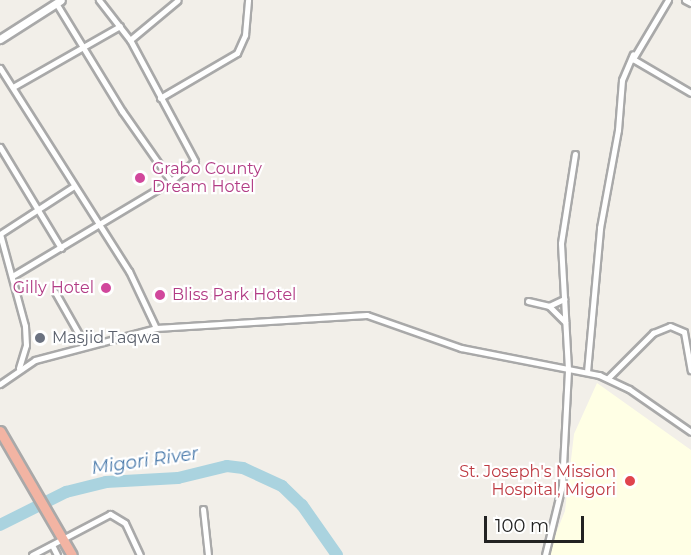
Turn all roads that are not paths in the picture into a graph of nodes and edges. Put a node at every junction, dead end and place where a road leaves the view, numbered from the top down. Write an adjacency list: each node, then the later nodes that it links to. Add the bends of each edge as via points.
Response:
1 (99, 0): 8 (street)
2 (178, 0): 10 (street)
3 (248, 0): 16 (street, via 245,35 237,53)
4 (669, 0): 12 (street)
5 (685, 0): 7 (street)
6 (58, 2): 9 (street); 11 (street)
7 (691, 3)
8 (120, 26): 10 (street); 11 (street)
9 (0, 39)
10 (130, 40): 16 (street)
11 (82, 47): 14 (street); 19 (street)
12 (633, 54): 15 (street, via 636,63); 38 (street, via 622,80 618,130 600,228)
13 (0, 68): 14 (street)
14 (12, 87): 20 (street)
15 (691, 93)
16 (160, 98): 19 (street, via 195,157 192,167)
17 (0, 147): 21 (street)
18 (575, 153): 27 (street, via 561,243)
19 (171, 181): 22 (street)
20 (74, 186): 21 (street); 22 (street)
21 (38, 209): 23 (street); 24 (street)
22 (98, 225): 24 (street); 31 (street, via 142,293)
23 (0, 234): 25 (street)
24 (61, 248): 25 (street)
25 (14, 275): 35 (street, via 27,336)
26 (55, 292): 34 (street)
27 (564, 298): 29 (street); 30 (street)
28 (528, 301): 29 (street)
29 (549, 306): 30 (street)
30 (565, 322): 36 (street)
31 (156, 328): 34 (street); 36 (street, via 367,315 461,348)
32 (684, 332): 33 (street); 37 (street); 39 (street, via 670,326 653,333)
33 (691, 332)
34 (85, 345): 35 (street)
35 (18, 368): 40 (street)
36 (568, 369): 38 (street); 52 (street, via 561,493)
37 (691, 370)
38 (587, 372): 39 (street)
39 (608, 378): 42 (street)
40 (0, 384)
41 (0, 431): 43 (highway)
42 (691, 432)
43 (3, 445): 45 (highway, via 27,477)
44 (203, 509): 51 (street)
45 (63, 540): 46 (street); 49 (highway); 50 (street, via 99,516 115,515 125,523)
46 (52, 545): 47 (street); 48 (street)
47 (32, 555)
48 (57, 555)
49 (72, 555)
50 (140, 555)
51 (208, 555)
52 (545, 555)

